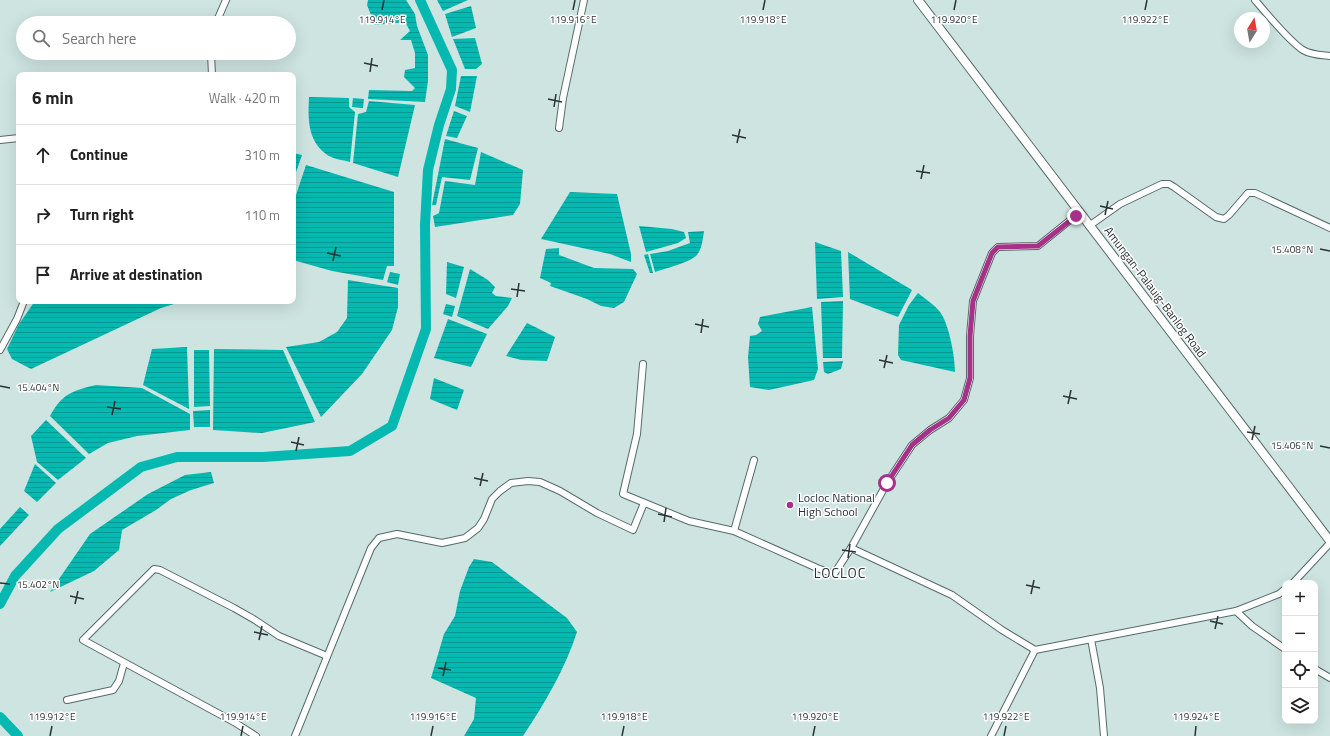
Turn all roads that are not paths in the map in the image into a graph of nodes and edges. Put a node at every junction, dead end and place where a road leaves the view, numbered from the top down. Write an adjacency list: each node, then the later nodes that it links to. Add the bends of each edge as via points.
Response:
1 (226, 0): 5 (street)
2 (584, 0): 9 (street)
3 (918, 0): 12 (main road, Amungan-Palauig-Banlog Road)
4 (1255, 0): 6 (street, via 1303,50 1316,55)
5 (219, 16)
6 (1330, 56)
7 (211, 60): 8 (street)
8 (212, 72)
9 (559, 128)
10 (16, 138): 11 (street)
11 (0, 140)
12 (1079, 213): 13 (main road, Amungan-Palauig-Banlog Road); 22 (street, via 1038,246 998,247 992,253 973,301 970,324 970,378 964,400 949,418 912,445 887,483)
13 (1089, 226): 14 (street, via 1120,204 1162,184 1169,184 1216,217 1224,219 1248,193 1255,193); 21 (main road, Amungan-Palauig-Banlog Road)
14 (1330, 228)
15 (23, 304): 16 (street)
16 (0, 350)
17 (643, 364): 19 (street, via 637,434 623,494)
18 (754, 460): 20 (street)
19 (644, 503): 20 (street, via 689,521); 29 (street, via 633,530 597,514 540,482 511,483 492,499 478,528 465,538 442,543 397,534 380,538 371,548)
20 (734, 531): 22 (street, via 834,574)
21 (1330, 542): 23 (street)
22 (851, 548): 28 (street, via 952,595)
23 (1296, 580)
24 (1282, 592): 25 (street)
25 (1236, 611): 26 (street); 27 (street)
26 (1091, 639): 28 (street); 37 (street, via 1100,688)
27 (1282, 647)
28 (1035, 650): 36 (street)
29 (327, 656): 30 (street, via 279,636 234,608 154,569 83,640); 35 (street)
30 (124, 663): 33 (street, via 119,681 113,690); 34 (street)
31 (1318, 671): 32 (street)
32 (1330, 678)
33 (67, 700)
34 (256, 736)
35 (295, 736)
36 (991, 736)
37 (1104, 736)

